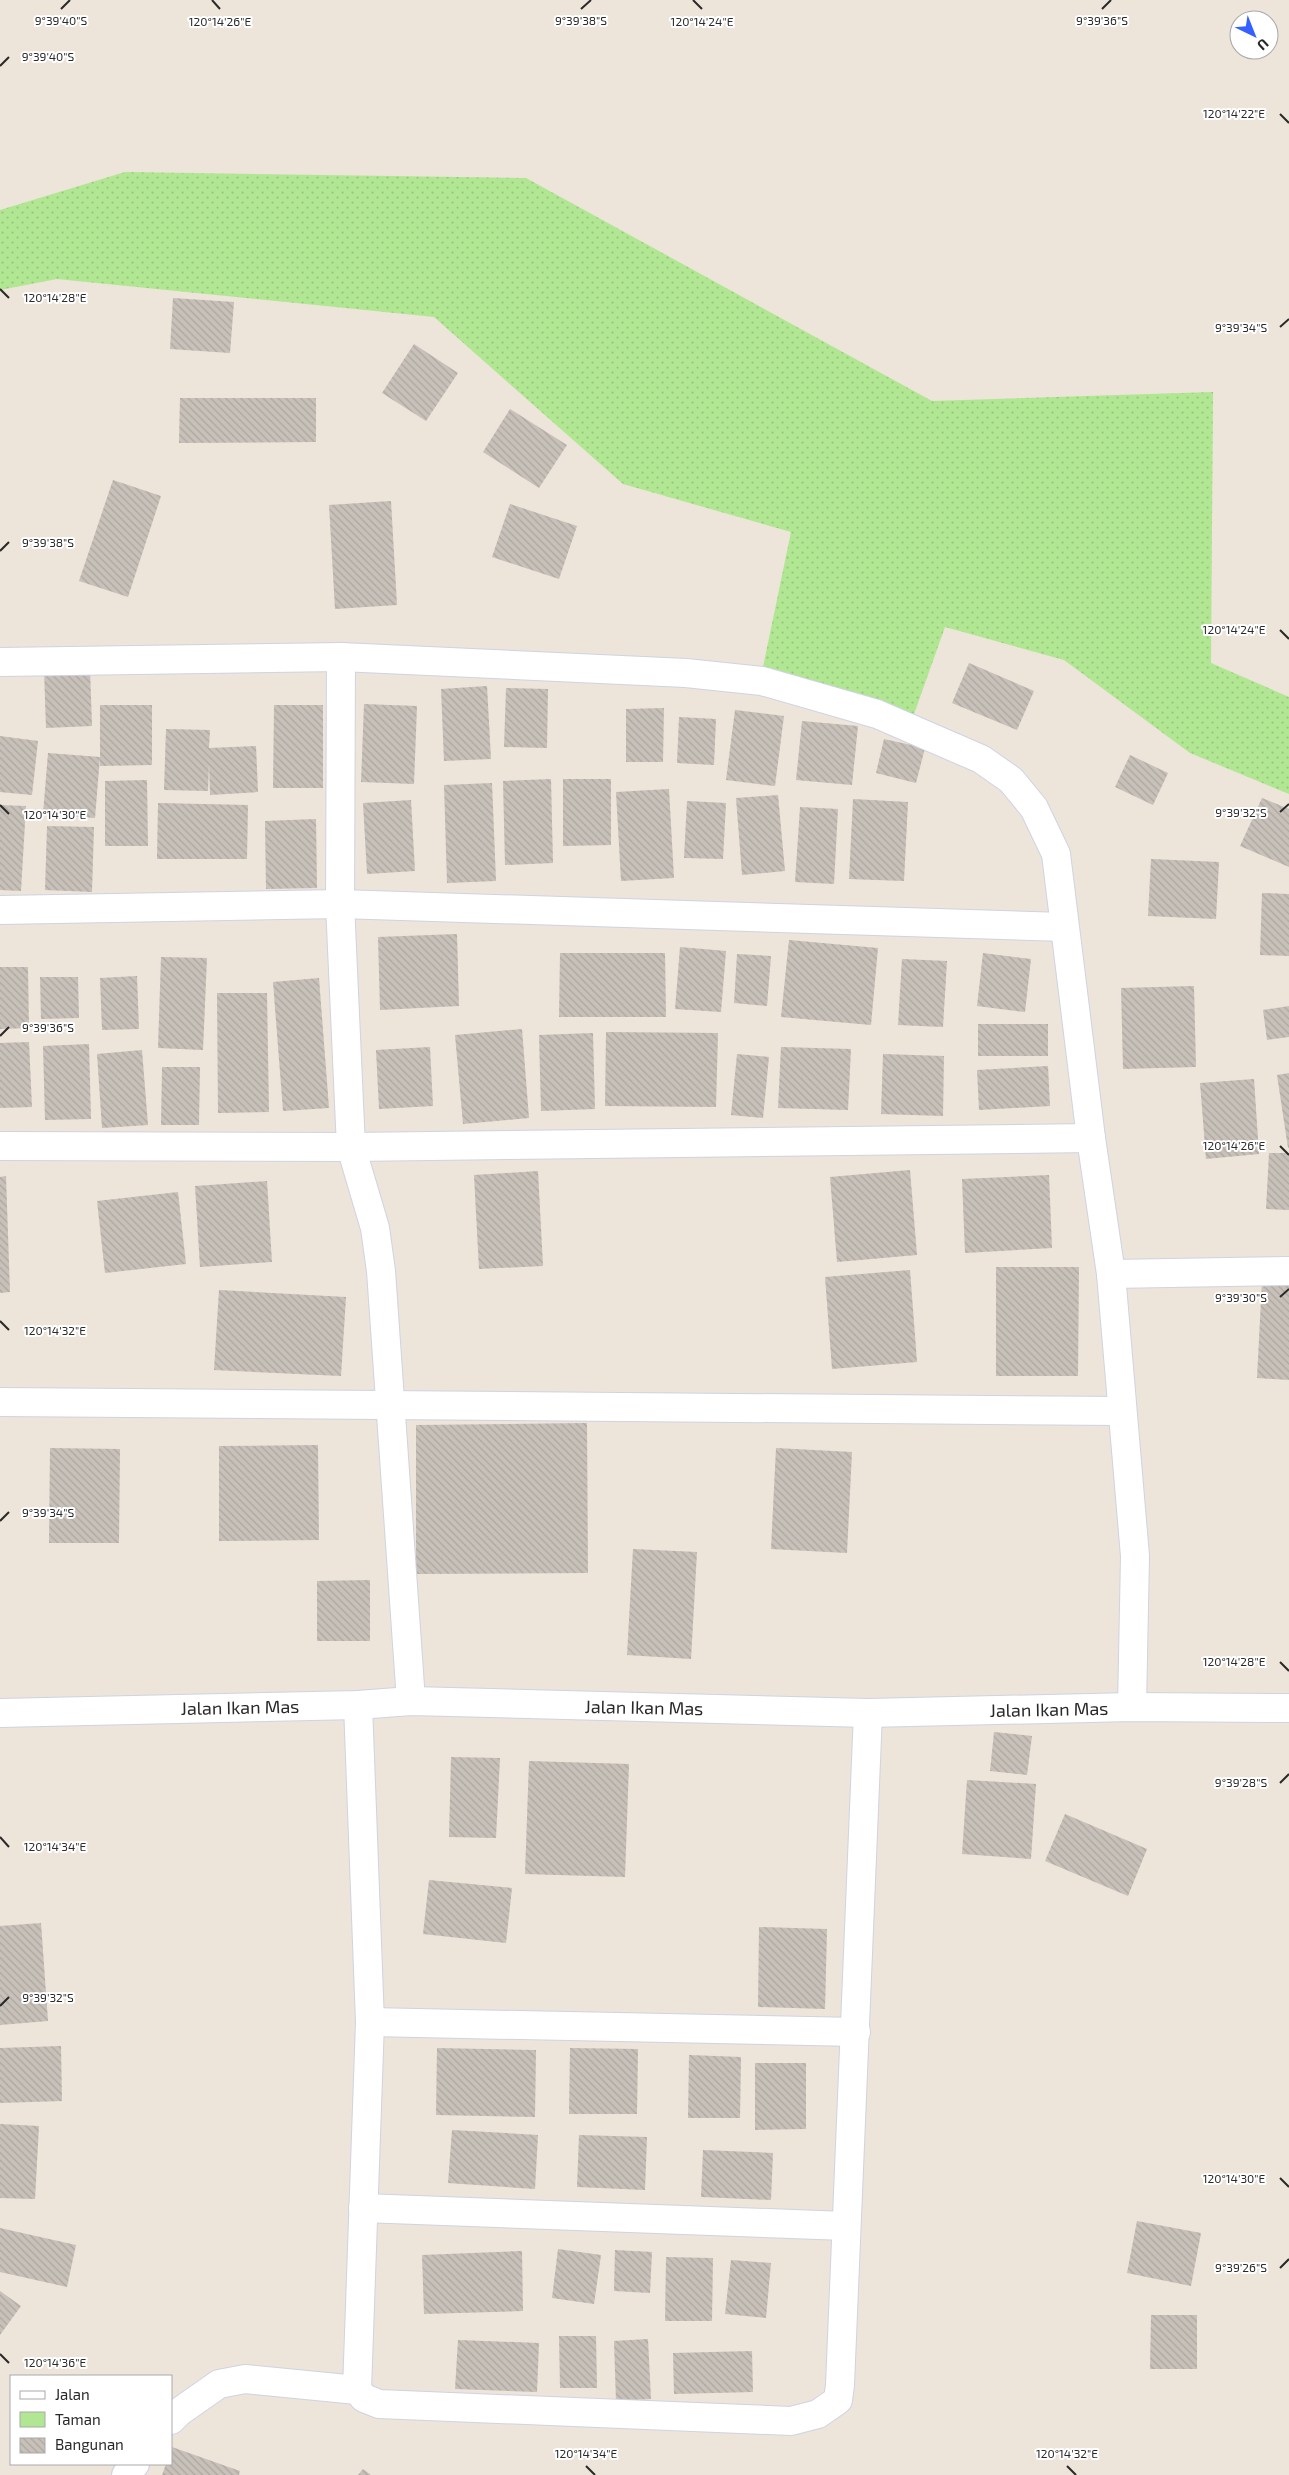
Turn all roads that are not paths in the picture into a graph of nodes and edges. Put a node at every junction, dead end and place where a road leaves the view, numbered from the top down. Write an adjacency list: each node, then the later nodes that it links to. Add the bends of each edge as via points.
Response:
1 (341, 657): 2 (street); 3 (street); 5 (street, via 686,673 762,681 877,714 981,759 1010,780 1034,808 1056,854)
2 (0, 662)
3 (340, 904): 4 (street); 5 (street); 8 (street)
4 (0, 910)
5 (1064, 927): 6 (street)
6 (1091, 1138): 8 (street); 10 (street)
7 (0, 1146): 8 (street)
8 (351, 1147): 12 (street, via 375,1228)
9 (1289, 1271): 10 (street)
10 (1111, 1274): 13 (street)
11 (0, 1402): 12 (street)
12 (390, 1404): 13 (street); 14 (street)
13 (1122, 1411): 16 (street, via 1135,1556)
14 (411, 1701): 15 (street, Jalan Ikan Mas); 19 (street, Jalan Ikan Mas)
15 (358, 1705): 18 (street, Jalan Ikan Mas); 20 (street)
16 (1132, 1707): 17 (street, Jalan Ikan Mas); 19 (street, Jalan Ikan Mas)
17 (1289, 1708)
18 (0, 1713)
19 (868, 1713): 21 (street)
20 (370, 2022): 21 (street); 22 (street)
21 (856, 2032): 23 (street)
22 (363, 2208): 23 (street); 24 (street)
23 (846, 2226): 24 (street, via 838,2400 818,2414 791,2421 379,2404 364,2398)
24 (357, 2390): 25 (street, via 245,2379 219,2384)
25 (172, 2419)
26 (134, 2465): 27 (street)
27 (126, 2475)

